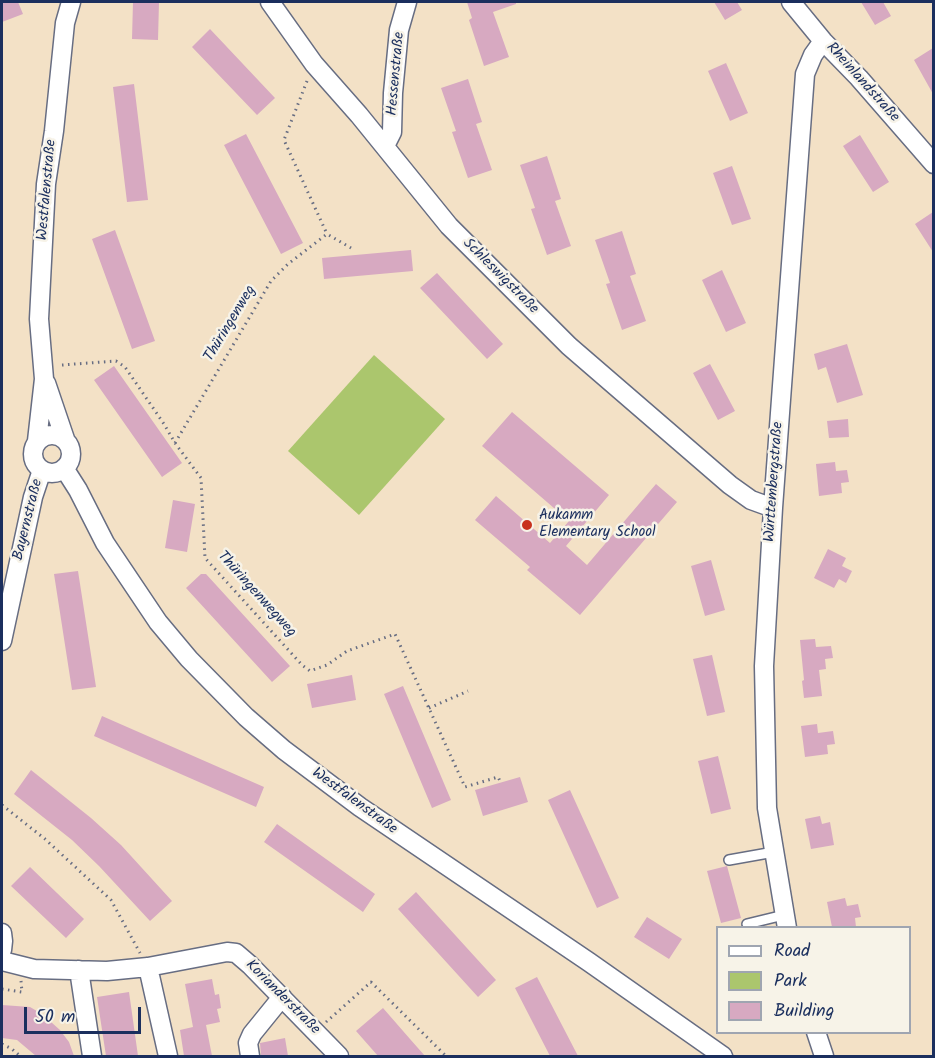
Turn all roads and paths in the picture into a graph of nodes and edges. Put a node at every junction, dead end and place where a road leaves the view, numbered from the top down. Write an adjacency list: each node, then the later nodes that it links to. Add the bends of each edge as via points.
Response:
1 (71, 2): 12 (street, Westfalenstraße, via 65,22 46,184 39,319)
2 (270, 2): 6 (street, Schleswigstraße)
3 (407, 2): 7 (street, Hessenstraße, via 399,30 392,132)
4 (791, 2): 5 (street, Rheinlandstraße)
5 (823, 41): 8 (street, Rheinlandstraße); 18 (street, Württembergstraße, via 805,74)
6 (314, 63): 7 (street, Schleswigstraße); 9 (path, via 285,140)
7 (385, 146): 18 (street, Schleswigstraße, via 449,226 569,346 730,485 751,500)
8 (933, 164)
9 (327, 234): 10 (path); 15 (path, Thüringenweg, via 271,281)
10 (351, 248)
11 (62, 365): 15 (path, Thüringenwegweg, via 116,361 125,367)
12 (44, 379): 13 (street, Westfalenstraße); 14 (street, Westfalenstraße)
13 (65, 439): 14 (street, via 47,435); 16 (street, via 71,451)
14 (37, 441): 17 (street, via 34,460)
15 (175, 443): 21 (path, Thüringenwegweg, via 201,478 206,558 302,665 310,670 327,665 347,651 395,634)
16 (64, 468): 17 (street); 45 (street, Westfalenstraße, via 105,543 158,622 246,717 360,807)
17 (42, 470): 19 (street, Bayernstraße)
18 (773, 508): 24 (street, Württembergstraße, via 764,666 767,808)
19 (2, 641)
20 (468, 691): 21 (path)
21 (429, 708): 22 (path, Thüringenwegweg, via 465,786 498,777)
22 (501, 783)
23 (2, 805): 32 (path, via 111,900)
24 (774, 852): 25 (lane); 26 (street, Württembergstraße)
25 (729, 860)
26 (786, 921): 27 (lane)
27 (747, 924)
28 (2, 933): 29 (street)
29 (2, 950)
30 (2, 961): 31 (street, Korianderstraße)
31 (19, 967): 33 (street, Korianderstraße); 34 (path, via 22,992)
32 (148, 967): 33 (street, Korianderstraße); 35 (street, Korianderstraße, via 227,952 236,954); 41 (street)
33 (79, 970): 40 (street)
34 (2, 989)
35 (282, 997): 36 (street, Korianderstraße); 42 (street, via 252,1034 248,1043)
36 (316, 1032): 43 (street, Korianderstraße); 44 (path, via 371,982)
37 (817, 1034): 46 (street)
38 (2, 1044): 39 (path)
39 (20, 1056)
40 (93, 1056)
41 (168, 1056)
42 (250, 1056)
43 (339, 1056)
44 (446, 1056)
45 (723, 1056)
46 (823, 1056)

